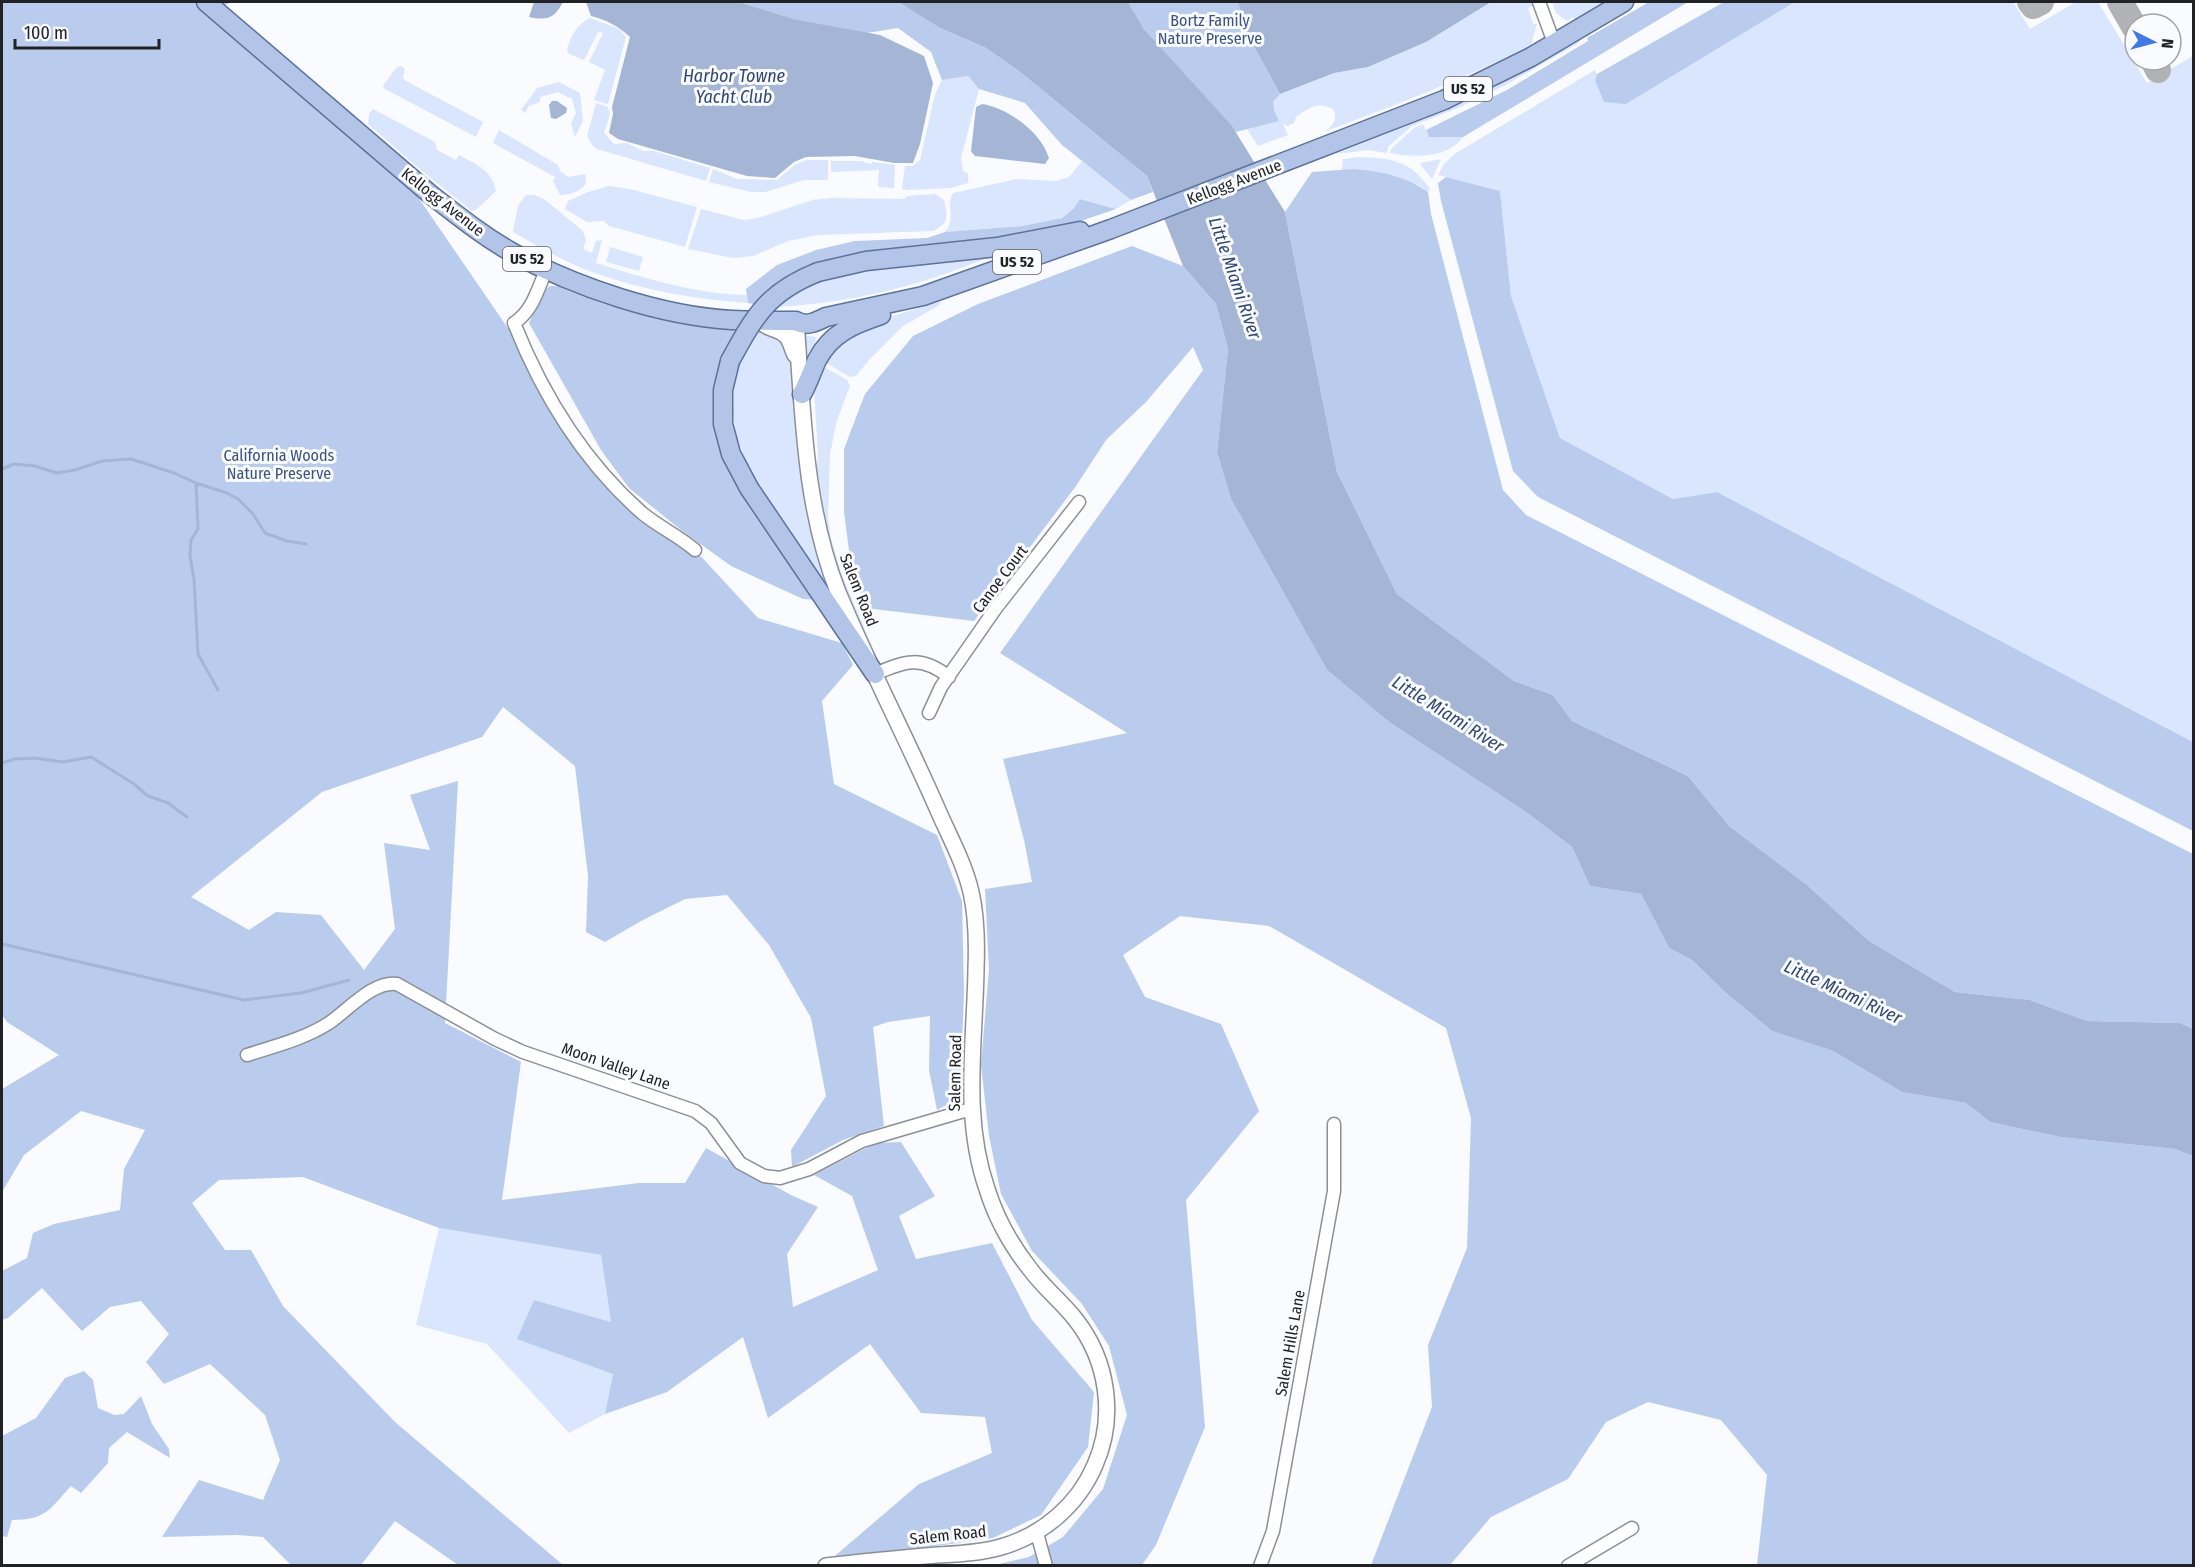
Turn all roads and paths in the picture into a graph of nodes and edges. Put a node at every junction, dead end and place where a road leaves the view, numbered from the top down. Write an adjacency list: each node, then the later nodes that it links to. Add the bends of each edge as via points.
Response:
1 (206, 2): 6 (main road, Kellogg Avenue / US 52, via 430,194 492,240)
2 (1539, 2): 4 (street)
3 (1624, 2): 4 (main road, Kellogg Avenue / US 52)
4 (1554, 43): 5 (main road, Kellogg Avenue / US 52, via 1444,100)
5 (1111, 229): 7 (main road, Kellogg Avenue / US 52); 14 (main road, bridge, via 866,261 818,272 799,279 771,298 757,313 730,361 723,390 723,424 731,454 749,488)
6 (547, 268): 8 (main road, Kellogg Avenue / US 52, via 609,294 655,307 708,318); 13 (street, via 530,307 514,323 540,383 600,470 644,514)
7 (923, 296): 9 (main road, Kellogg Avenue / US 52, via 814,323); 11 (main road, via 838,334 823,350)
8 (760, 321): 9 (main road, Kellogg Avenue / US 52); 10 (street, Salem Road, via 787,337)
9 (796, 321): 10 (street, Salem Road)
10 (800, 369): 11 (street, Salem Road)
11 (802, 394): 14 (street, Salem Road, via 809,478 820,534 838,591)
12 (1079, 502): 15 (street, Canoe Court, via 996,608)
13 (695, 550)
14 (874, 674): 15 (street, via 909,662 930,665); 18 (street, Salem Road, via 959,855 972,897 977,944)
15 (949, 677): 16 (street, Canoe Court)
16 (929, 713)
17 (247, 1055): 18 (street, Moon Valley Lane, via 297,1040 348,1010 382,984 397,984 523,1052 695,1111 711,1122 740,1163 771,1178 809,1170 872,1138)
18 (971, 1109): 21 (street, Salem Road, via 981,1169 998,1218 1033,1273 1085,1332 1105,1386 1107,1420 1094,1469 1077,1497)
19 (1334, 1124): 24 (street, Salem Hills Lane, via 1334,1191 1273,1531)
20 (1632, 1528): 25 (street)
21 (1036, 1533): 22 (street, Salem Road, via 988,1550); 23 (street)
22 (826, 1566)
23 (1046, 1566)
24 (1260, 1566)
25 (1568, 1566)

